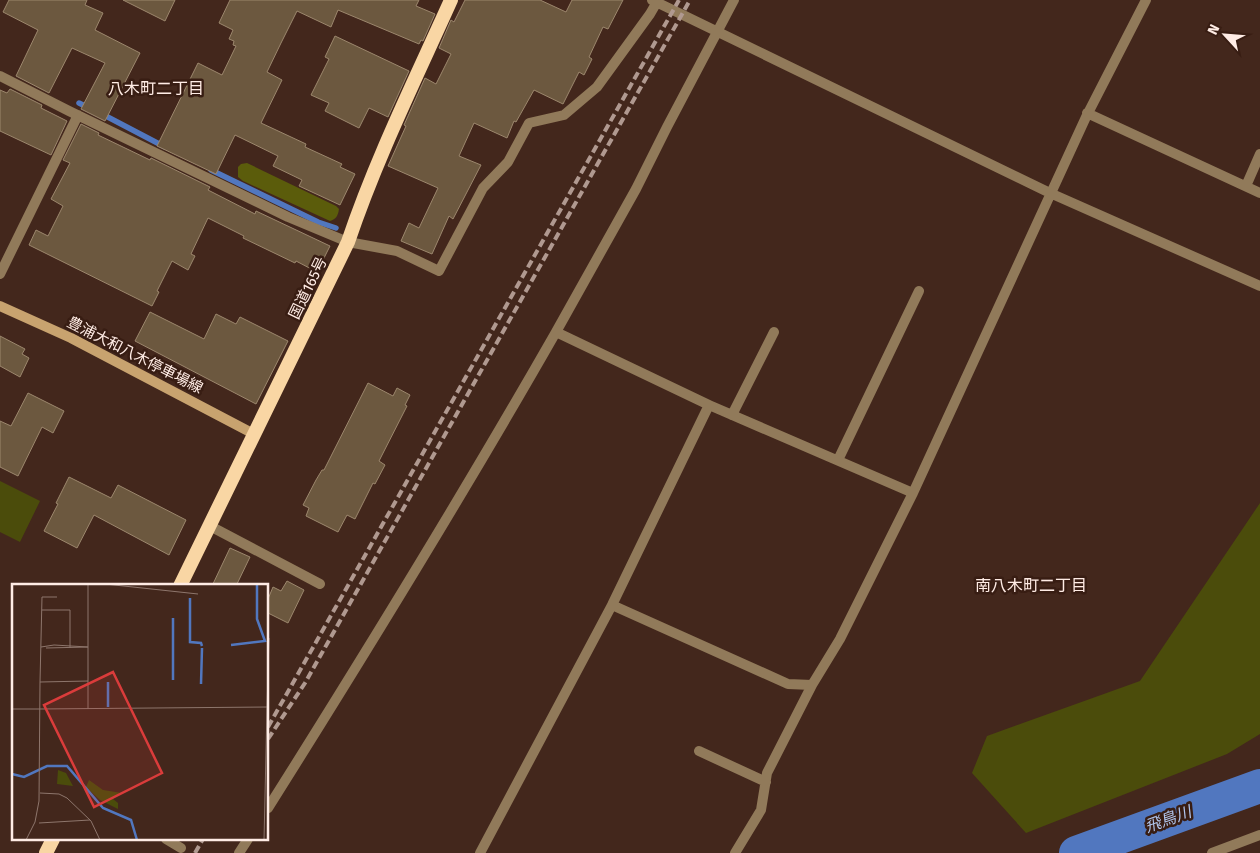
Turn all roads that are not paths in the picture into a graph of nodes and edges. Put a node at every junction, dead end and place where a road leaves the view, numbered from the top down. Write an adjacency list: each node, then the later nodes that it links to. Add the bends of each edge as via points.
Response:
1 (451, 0): 13 (highway, 国道165号, via 390,134)
2 (734, 0): 5 (street)
3 (1146, 0): 7 (street)
4 (654, 1): 5 (street); 13 (street, via 650,14 598,87 564,115 529,123 508,162 483,188 439,270 397,251)
5 (717, 32): 12 (street); 18 (street, via 636,190)
6 (0, 76): 8 (street)
7 (1088, 113): 10 (street); 12 (street)
8 (78, 115): 13 (street, via 288,217); 14 (street)
9 (1260, 154): 10 (street)
10 (1246, 186): 11 (street)
11 (1260, 192)
12 (1050, 193): 15 (street); 24 (street)
13 (348, 242): 22 (highway, 国道165号)
14 (0, 274)
15 (1260, 286)
16 (918, 291): 23 (street)
17 (0, 306): 22 (main road, 豊浦大和八木停車場線, via 71,338)
18 (556, 332): 20 (street); 32 (street, via 438,534)
19 (774, 332): 21 (street)
20 (708, 405): 21 (street); 28 (street)
21 (732, 415): 23 (street)
22 (254, 434): 25 (highway, 国道165号)
23 (838, 460): 24 (street)
24 (913, 493): 29 (street, via 840,639)
25 (210, 526): 26 (highway, 国道165号); 27 (street)
26 (181, 584)
27 (320, 584)
28 (612, 606): 29 (street, via 788,684); 40 (street)
29 (812, 685): 31 (street, via 767,773)
30 (699, 751): 31 (street)
31 (766, 782): 41 (street, via 762,810)
32 (269, 806)
33 (1260, 834): 42 (street)
34 (52, 840): 38 (highway)
35 (168, 840): 37 (street)
36 (247, 840): 39 (street)
37 (181, 848)
38 (46, 853)
39 (239, 853)
40 (480, 853)
41 (735, 853)
42 (1212, 853)

